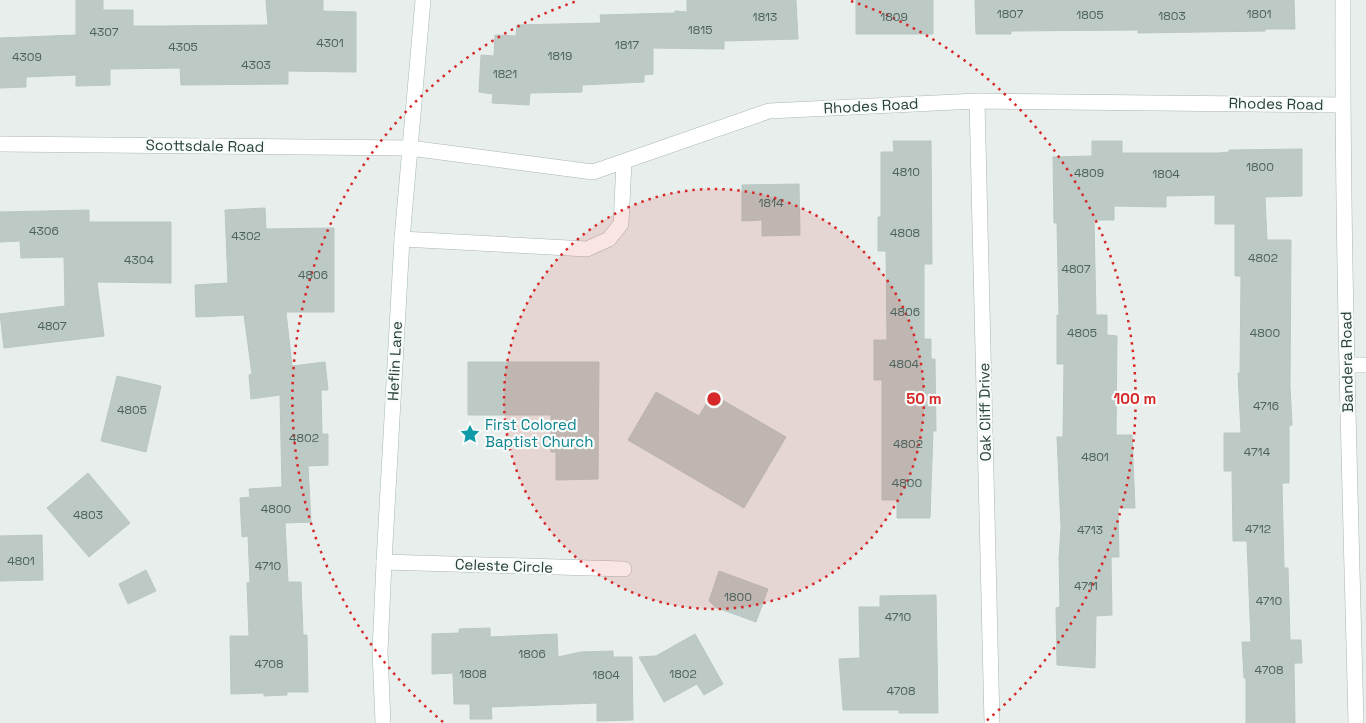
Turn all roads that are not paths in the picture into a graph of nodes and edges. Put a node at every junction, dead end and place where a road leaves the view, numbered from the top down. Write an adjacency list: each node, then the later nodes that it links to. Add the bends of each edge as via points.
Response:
1 (423, 0): 6 (street, Heflin Lane)
2 (1343, 0): 4 (street, Bandera Road)
3 (978, 101): 4 (street, Rhodes Road); 7 (street, Rhodes Road, via 770,111); 14 (street, Oak Cliff Drive)
4 (1343, 105): 9 (street, Bandera Road)
5 (0, 144): 6 (street, Scottsdale Road)
6 (410, 148): 7 (street, Rhodes Road, via 593,172); 8 (street, Heflin Lane)
7 (624, 162): 8 (street, via 621,224 609,239 587,249)
8 (402, 238): 11 (street, Heflin Lane)
9 (1347, 365): 10 (street); 15 (street, Bandera Road)
10 (1366, 365)
11 (384, 562): 12 (street, Celeste Circle); 13 (street, Heflin Lane, via 380,651)
12 (624, 569)
13 (383, 723)
14 (992, 723)
15 (1356, 723)

